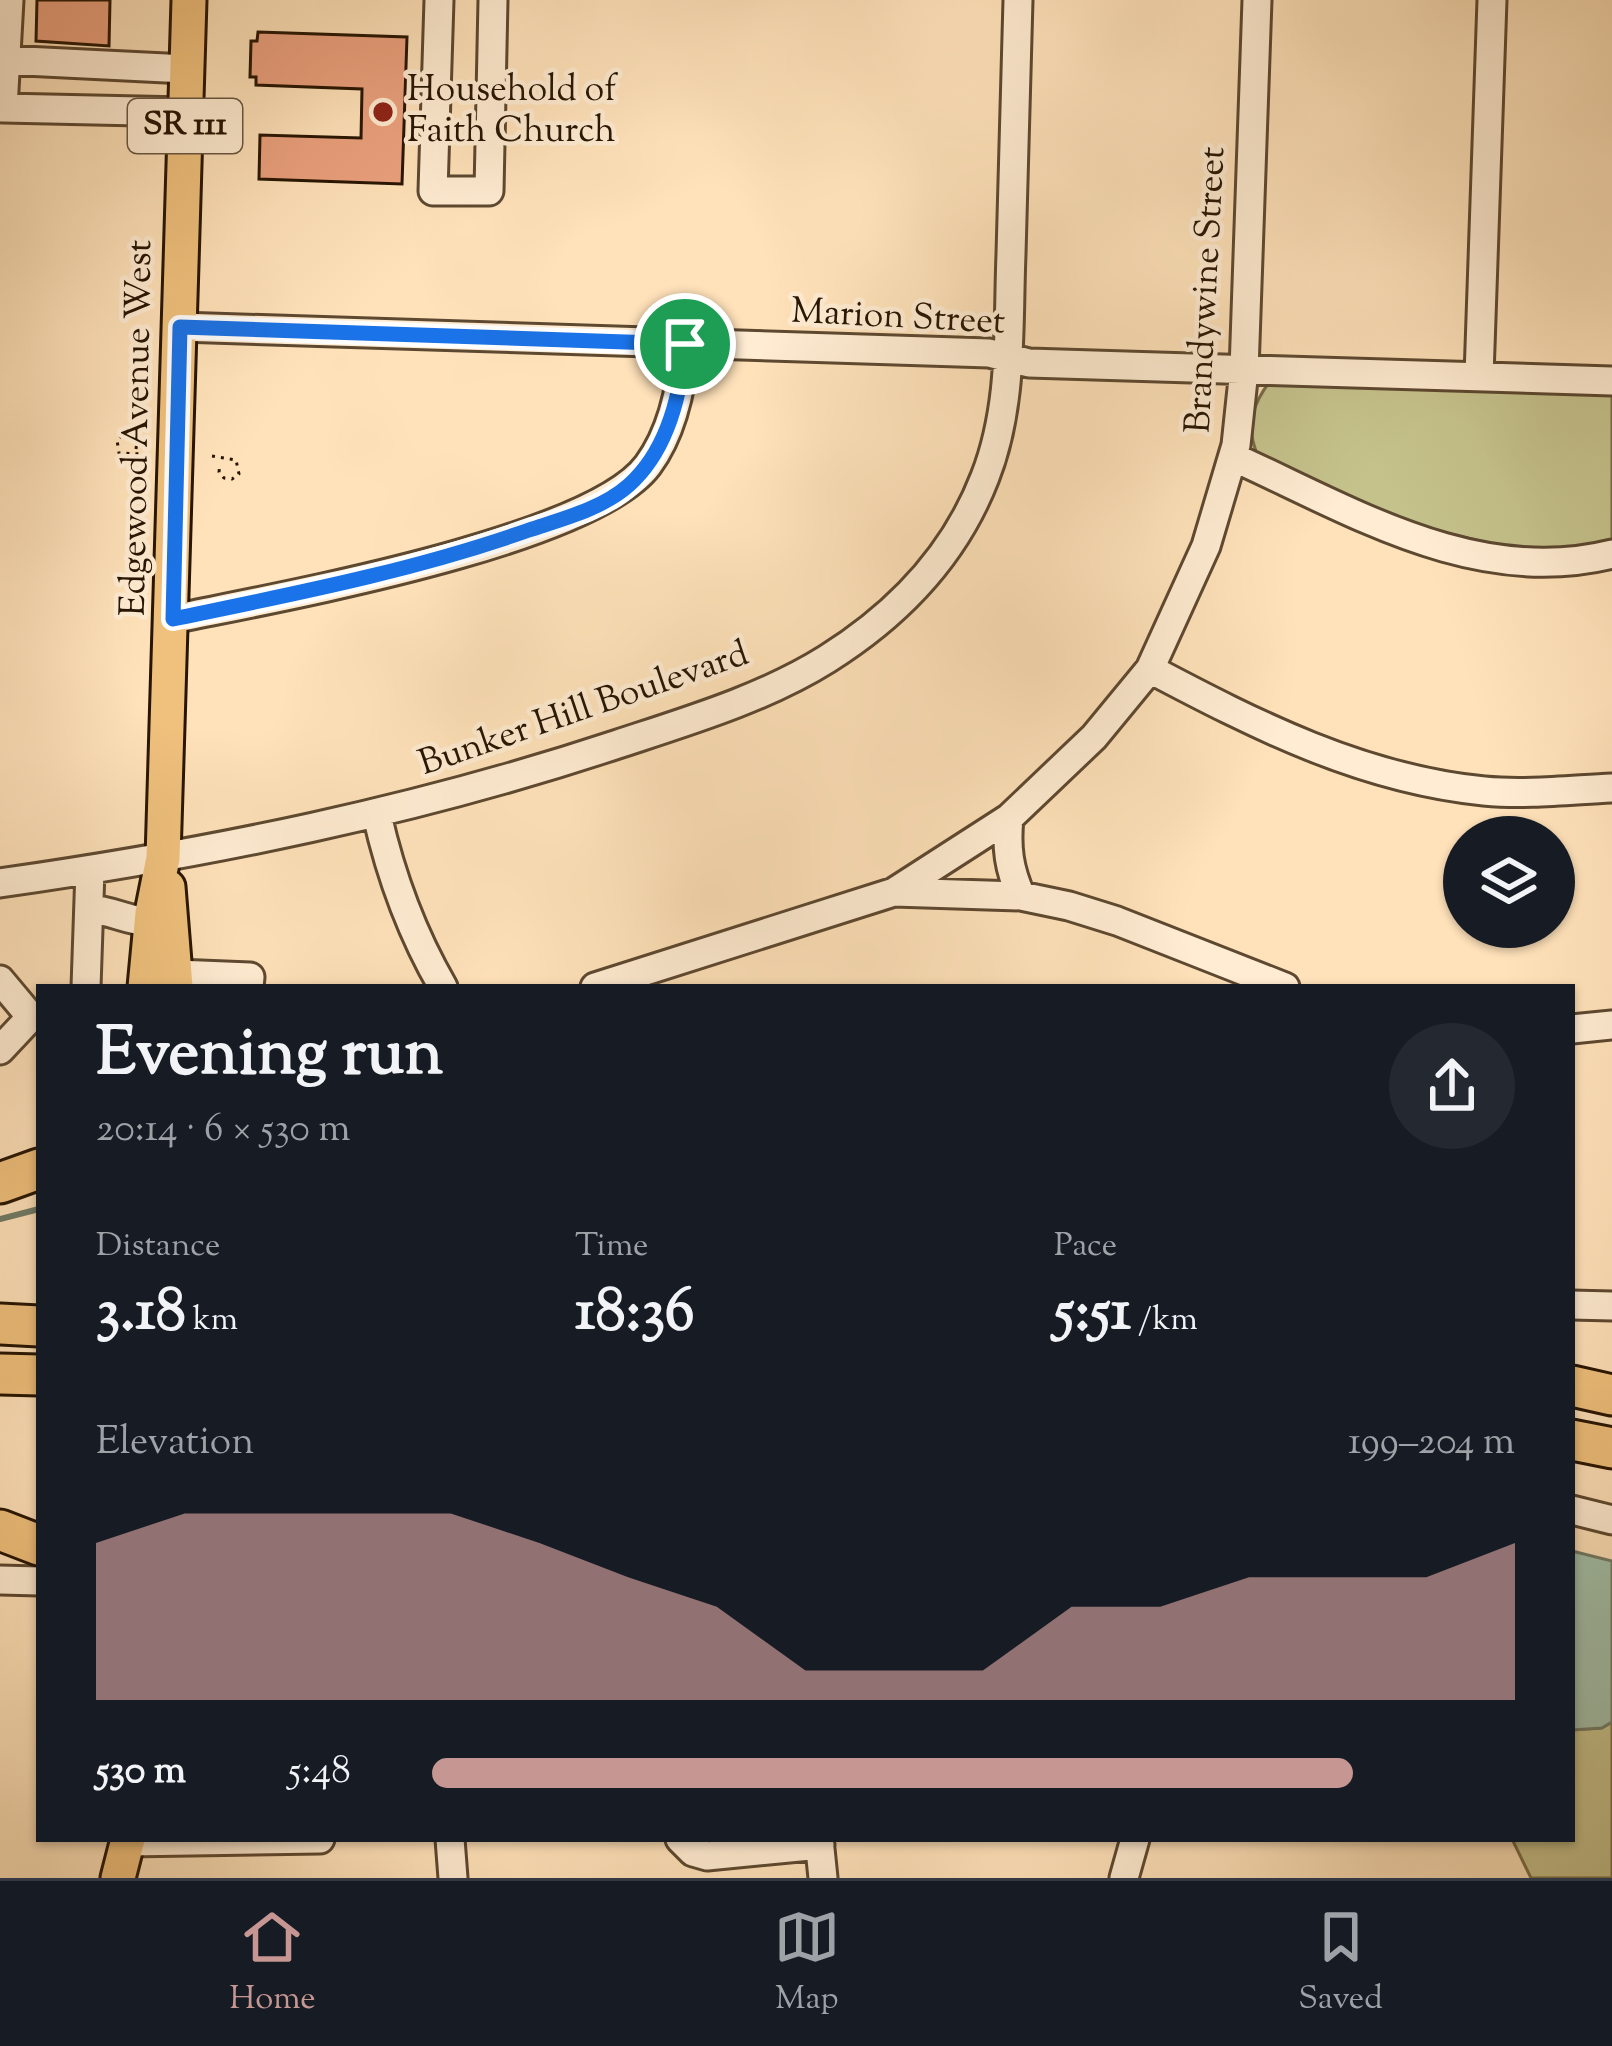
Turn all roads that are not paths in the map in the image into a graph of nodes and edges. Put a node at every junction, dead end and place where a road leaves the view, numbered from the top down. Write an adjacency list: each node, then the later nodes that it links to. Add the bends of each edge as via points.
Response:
1 (9, 0): 8 (street)
2 (189, 0): 9 (main road, Edgewood Avenue West / SR 111)
3 (439, 0): 4 (street, via 433,191 489,191)
4 (493, 0)
5 (1018, 0): 13 (street, Bunker Hill Boulevard)
6 (1256, 0): 14 (street, Brandywine Street)
7 (1492, 0): 15 (street)
8 (4, 60): 9 (street); 10 (street, via 9,110)
9 (186, 69): 10 (main road, Edgewood Avenue West / SR 111)
10 (185, 112): 11 (main road, Edgewood Avenue West / SR 111)
11 (180, 327): 12 (street, Marion Street); 19 (main road, Edgewood Avenue West / SR 111)
12 (685, 344): 13 (street, Marion Street); 19 (street, via 675,407 649,465 589,509 343,584)
13 (1007, 358): 14 (street, Marion Street); 22 (street, Bunker Hill Boulevard, via 996,443 967,515 920,585 843,648 677,724)
14 (1244, 370): 15 (street, Marion Street); 17 (street, Brandywine Street)
15 (1479, 376): 16 (street, Marion Street)
16 (1612, 381)
17 (1233, 457): 18 (street, via 1462,554 1543,562); 20 (street, Brandywine Street, via 1206,546)
18 (1612, 554)
19 (173, 619): 24 (main road, Edgewood Avenue West / SR 111)
20 (1150, 669): 21 (street, via 1369,770 1489,792); 23 (street, Brandywine Street, via 1094,737)
21 (1612, 788)
22 (377, 815): 24 (street, Bunker Hill Boulevard); 36 (street, via 392,878)
23 (1009, 818): 27 (street, Brandywine Street); 28 (street, via 1006,847)
24 (163, 858): 25 (street, Bunker Hill Boulevard); 30 (main road, Edgewood Avenue West / SR 111); 32 (main road, Edgewood Avenue West / SR 111)
25 (90, 870): 26 (street, Bunker Hill Boulevard); 29 (street)
26 (0, 883)
27 (894, 892): 28 (street); 37 (street)
28 (1021, 896): 38 (street, via 1117,920)
29 (88, 908): 30 (street); 34 (street)
30 (151, 922): 35 (main road, Edgewood Avenue West / SR 111)
31 (0, 980): 39 (street)
32 (176, 981): 33 (street)
33 (228, 983)
34 (86, 984)
35 (145, 984)
36 (441, 984)
37 (604, 984)
38 (1278, 984)
39 (35, 1017): 42 (street)
40 (1612, 1025): 41 (street)
41 (1575, 1028)
42 (0, 1050)
43 (36, 1170): 44 (highway)
44 (0, 1183)
45 (1575, 1305): 46 (street)
46 (1612, 1306)
47 (0, 1324): 48 (highway)
48 (36, 1326)
49 (0, 1374): 50 (highway)
50 (36, 1375)
51 (1575, 1387): 52 (highway)
52 (1612, 1395)
53 (1575, 1441): 54 (highway)
54 (1612, 1448)
55 (1575, 1511): 56 (street)
56 (1612, 1520)
57 (0, 1530): 58 (highway)
58 (36, 1544)
59 (0, 1580): 60 (street)
60 (36, 1581)
61 (127, 1842): 66 (main road)
62 (449, 1842): 67 (street)
63 (683, 1842): 64 (street, via 707,1856)
64 (819, 1842): 68 (street)
65 (1134, 1842): 69 (street)
66 (118, 1878)
67 (454, 1878)
68 (823, 1878)
69 (1124, 1878)

